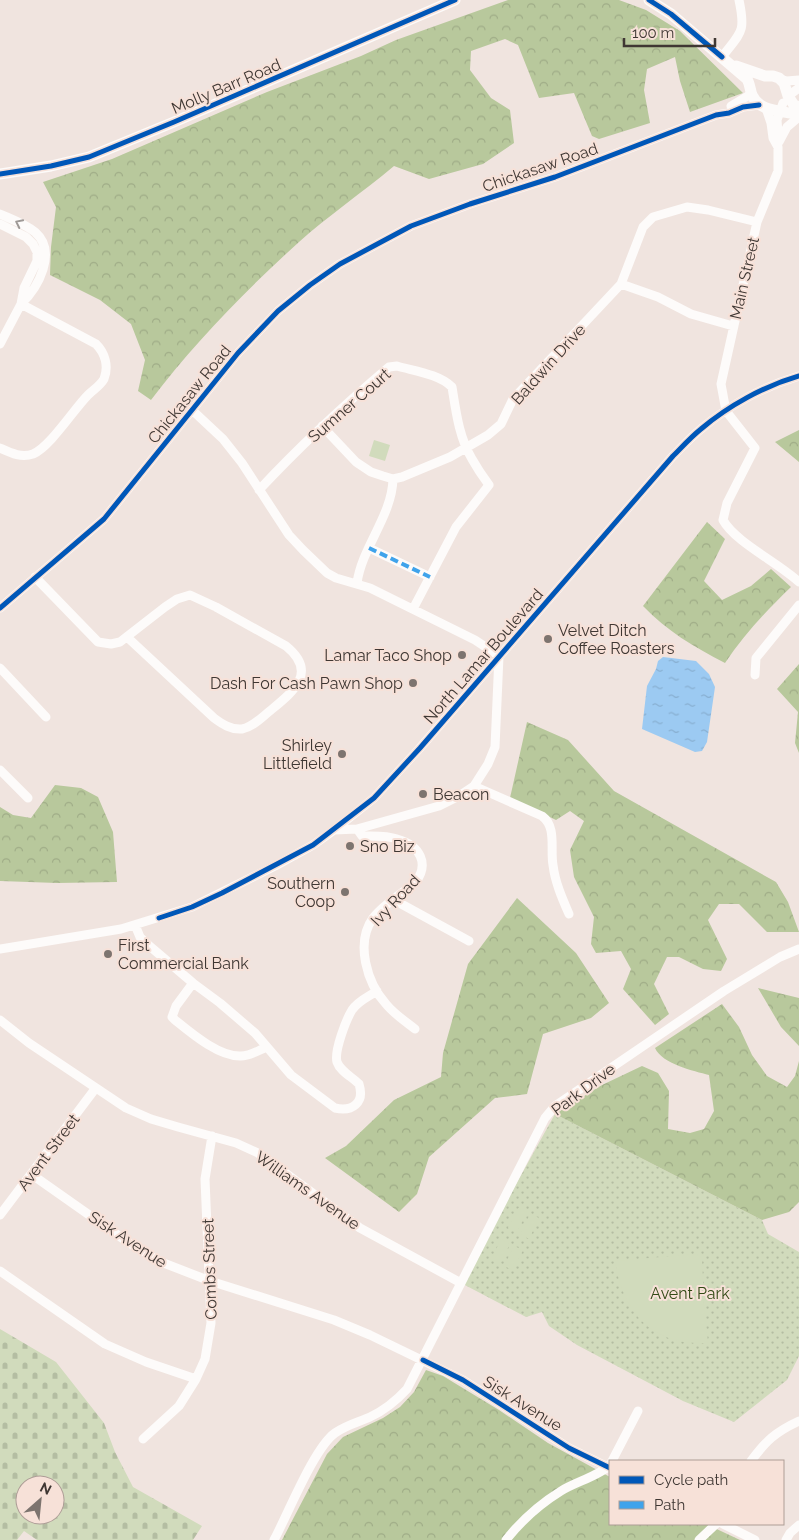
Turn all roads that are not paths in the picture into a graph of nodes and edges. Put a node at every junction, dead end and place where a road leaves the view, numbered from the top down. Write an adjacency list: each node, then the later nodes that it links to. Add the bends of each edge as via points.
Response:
1 (455, 0): 15 (main road, Molly Barr Road, via 89,157)
2 (650, 0): 4 (main road)
3 (739, 0): 4 (street, via 743,25)
4 (726, 60): 5 (main road); 9 (main road, via 747,79)
5 (764, 76): 6 (main road); 9 (main road, via 754,85)
6 (779, 78): 7 (street); 10 (main road, via 784,83)
7 (799, 80)
8 (799, 88): 10 (street, Chickasaw Road)
9 (751, 94): 10 (main road); 12 (street, Chickasaw Road)
10 (775, 106): 11 (main road); 12 (street, Chickasaw Road, via 744,107); 13 (main road); 14 (street); 14 (street, via 771,122 773,138)
11 (799, 107)
12 (716, 115): 24 (street, Chickasaw Road, via 555,177 411,226 347,260 278,311 238,353)
13 (799, 116): 14 (street, via 787,127)
14 (779, 144): 17 (street, Main Street, via 778,171)
15 (0, 174)
16 (0, 214): 20 (street, one-way to 16, via 29,297 45,264 44,248 36,233)
17 (756, 222): 19 (street, Baldwin Drive, via 687,207 653,218 644,227); 21 (street, Main Street)
18 (0, 224): 20 (street, via 26,237 37,252 37,261 24,288)
19 (621, 284): 21 (street, via 658,297 691,314); 27 (street, Baldwin Drive, via 513,399 501,424)
20 (21, 304): 22 (street); 28 (street, via 96,344 107,365 104,379 43,447 27,455 17,455)
21 (733, 326): 25 (street, Main Street, via 721,384)
22 (0, 344)
23 (799, 376): 25 (street, North Lamar Boulevard, via 753,395)
24 (192, 410): 30 (street, via 223,440); 32 (street, Chickasaw Road, via 104,519)
25 (726, 411): 34 (street, via 755,448 727,503 723,520 728,528); 40 (street, North Lamar Boulevard, via 701,428 656,473)
26 (322, 426): 27 (street, Sumner Court, via 389,368 397,366 442,380 452,387 458,425); 29 (street, via 361,466); 30 (street, Sumner Court)
27 (466, 447): 29 (street, Baldwin Drive, via 414,474); 33 (street, via 489,485 456,527)
28 (0, 448)
29 (393, 479): 31 (street, via 391,497)
30 (259, 490): 35 (street, via 289,535 316,564 336,578)
31 (369, 548): 33 (street); 35 (street)
32 (35, 576): 37 (street, Chickasaw Road); 39 (street, via 98,642 111,644)
33 (430, 577): 38 (street)
34 (799, 582)
35 (357, 583): 38 (street)
36 (799, 605): 42 (street, via 760,651)
37 (0, 608)
38 (413, 609): 40 (street, via 475,640)
39 (126, 637): 39 (street, via 214,718 233,728 250,727 299,685 299,660 286,646 190,595 172,602)
40 (499, 656): 45 (street, via 494,747); 48 (street, North Lamar Boulevard, via 374,798)
41 (0, 668): 43 (street)
42 (755, 675)
43 (46, 717)
44 (0, 770): 46 (street)
45 (474, 786): 47 (street, via 439,806); 50 (street, via 542,816 548,822 552,864)
46 (28, 798)
47 (357, 829): 48 (street); 49 (street, Ivy Road, via 362,836 388,837 406,842 422,858 419,878)
48 (334, 830): 51 (street, North Lamar Boulevard, via 306,849 222,893 192,907)
49 (394, 900): 52 (street); 56 (street, Ivy Road, via 372,919 366,937 364,956)
50 (569, 914)
51 (135, 925): 53 (street, North Lamar Boulevard); 55 (street, via 140,937)
52 (469, 941)
53 (0, 949)
54 (799, 949): 66 (street, Park Drive, via 724,991 555,1106 545,1118)
55 (192, 983): 59 (street, via 235,1015); 59 (street, via 176,1006 172,1017 175,1020 213,1048 228,1054 240,1056)
56 (377, 992): 58 (street, Ivy Road, via 393,1012); 59 (street, via 352,1010 337,1049 340,1066 360,1089 358,1101 348,1109 335,1108 320,1098 291,1075)
57 (0, 1020): 60 (street, Williams Avenue)
58 (415, 1029)
59 (267, 1047)
60 (95, 1089): 61 (street, Williams Avenue, via 151,1119); 62 (street, Avent Street)
61 (212, 1136): 65 (street, Combs Street, via 205,1179); 66 (street, Williams Avenue, via 258,1153 360,1228)
62 (32, 1174): 63 (street, Avent Street); 65 (street, Sisk Avenue, via 146,1254)
63 (0, 1214)
64 (0, 1271): 68 (street, via 105,1344)
65 (210, 1281): 67 (street, Sisk Avenue, via 334,1320); 68 (street, Combs Street, via 212,1323 205,1359)
66 (462, 1282): 67 (street, Park Drive)
67 (423, 1360): 74 (street, Sisk Avenue, via 463,1380 569,1448); 79 (street, Park Drive, via 397,1401 336,1432 317,1454)
68 (196, 1380): 71 (street, Combs Street, via 176,1409)
69 (638, 1411): 72 (street)
70 (799, 1421): 73 (street, via 780,1430)
71 (143, 1439)
72 (613, 1460)
73 (752, 1460)
74 (609, 1465)
75 (609, 1466): 80 (street, via 536,1509)
76 (715, 1525): 81 (street)
77 (725, 1525): 82 (street)
78 (799, 1525): 83 (street)
79 (274, 1540)
80 (506, 1540)
81 (699, 1540)
82 (755, 1540)
83 (786, 1540)

